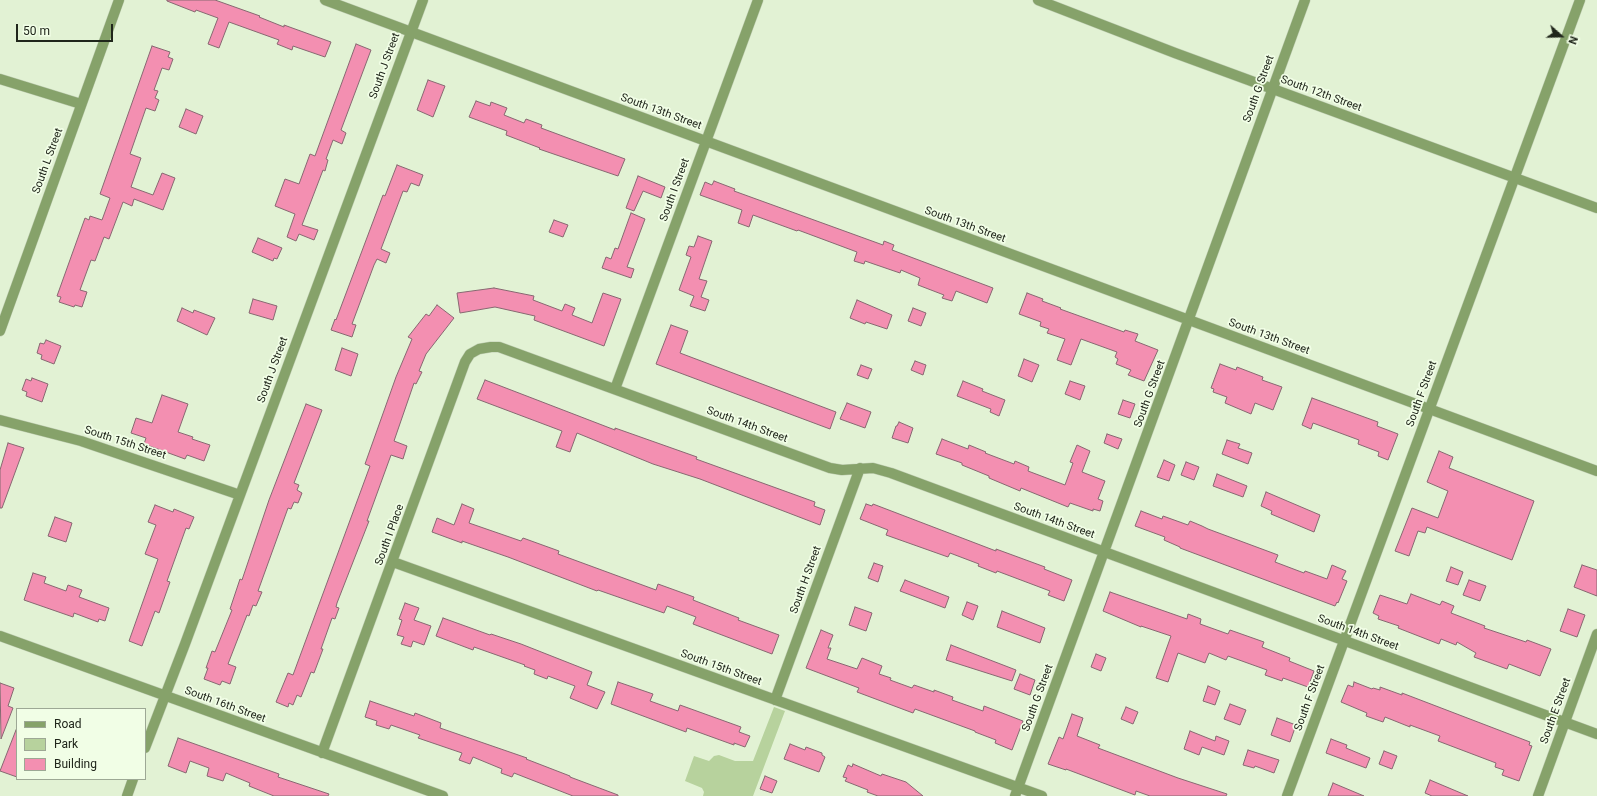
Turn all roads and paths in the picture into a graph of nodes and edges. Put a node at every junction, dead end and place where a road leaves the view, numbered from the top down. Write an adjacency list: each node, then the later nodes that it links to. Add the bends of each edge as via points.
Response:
1 (119, 0): 11 (street, South L Street)
2 (326, 0): 8 (street, South 13th Street)
3 (423, 0): 8 (street, South J Street)
4 (758, 0): 12 (street, South I Street)
5 (1038, 0): 10 (street, South 12th Street)
6 (1305, 0): 10 (street, South G Street)
7 (1580, 0): 13 (street, South F Street)
8 (410, 32): 12 (street, South 13th Street); 23 (street, South J Street)
9 (0, 79): 11 (street)
10 (1272, 88): 13 (street, South 12th Street); 15 (street, South G Street)
11 (81, 104): 16 (street, South L Street)
12 (706, 141): 15 (street, South 13th Street); 18 (street, South I Street)
13 (1516, 178): 14 (street, South 12th Street); 19 (street, South F Street)
14 (1597, 208)
15 (1189, 321): 19 (street, South 13th Street); 24 (street, South G Street)
16 (0, 331)
17 (499, 347): 18 (street, South 14th Street); 25 (street, South I Place, via 479,349 470,354 465,362)
18 (615, 389): 21 (street, South 14th Street, via 830,468)
19 (1429, 409): 22 (street, South 13th Street); 28 (street, South F Street)
20 (0, 420): 23 (street, South 15th Street, via 81,440)
21 (860, 468): 24 (street, South 14th Street, via 874,468 891,473); 30 (street, South H Street)
22 (1597, 471)
23 (240, 495): 29 (street, South J Street)
24 (1104, 553): 28 (street, South 14th Street); 36 (street, South G Street)
25 (393, 562): 30 (street, South 15th Street); 34 (street, South I Place)
26 (1597, 634): 31 (street, South E Street)
27 (0, 636): 29 (street, South 16th Street)
28 (1344, 641): 31 (street, South 14th Street); 40 (street, South F Street)
29 (166, 696): 33 (street, South J Street); 34 (street, South 16th Street)
30 (775, 700): 36 (street, South 15th Street)
31 (1565, 722): 32 (street, South 14th Street); 41 (street, South E Street)
32 (1597, 734)
33 (146, 746)
34 (322, 752): 38 (street, South 16th Street)
35 (133, 780): 37 (street)
36 (1016, 792): 39 (street, South 15th Street)
37 (127, 796)
38 (443, 796)
39 (1042, 796)
40 (1287, 796)
41 (1538, 796)

